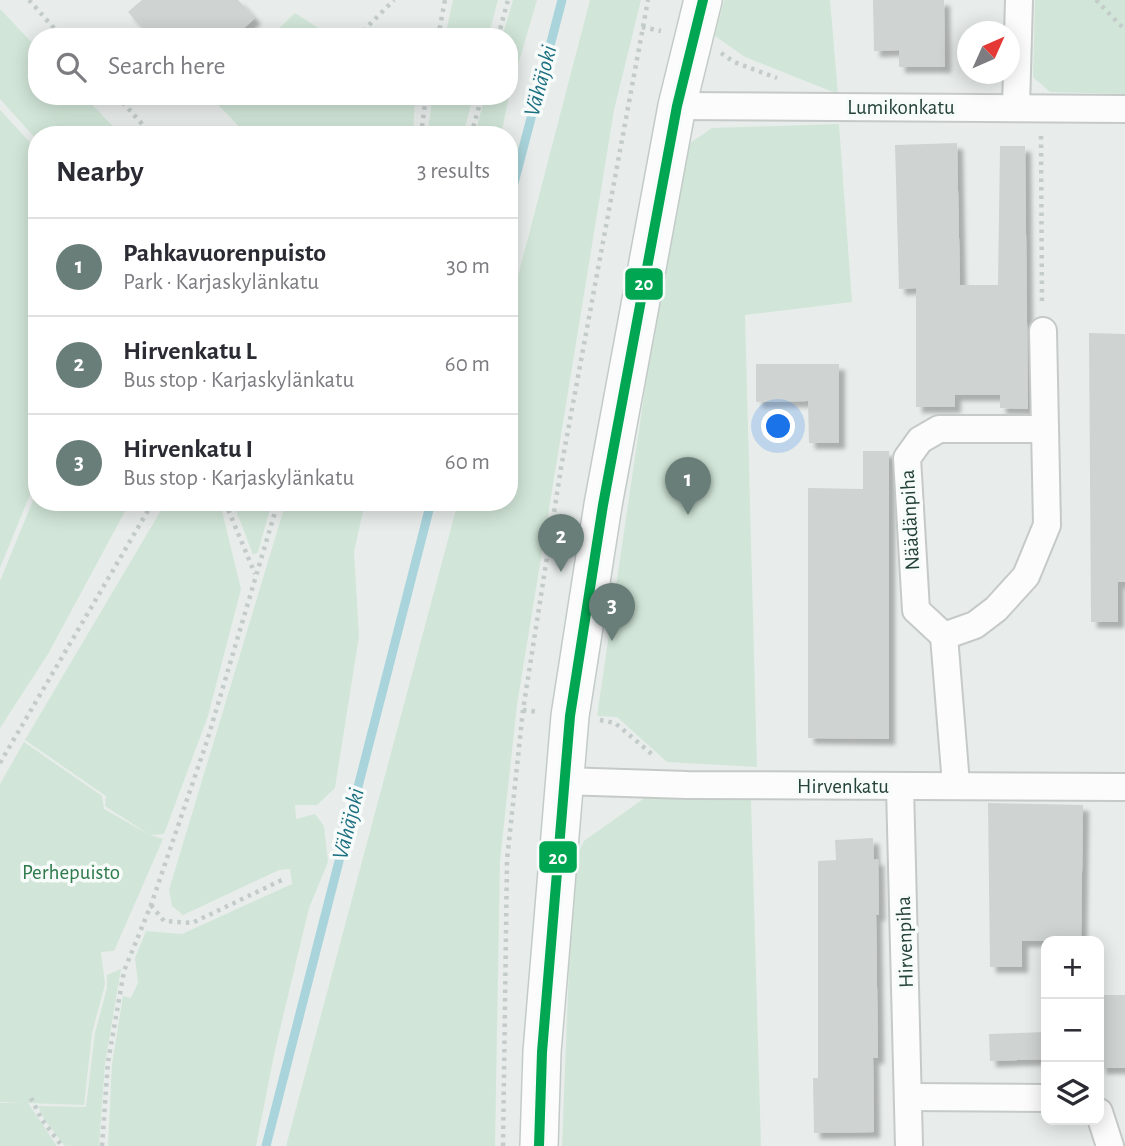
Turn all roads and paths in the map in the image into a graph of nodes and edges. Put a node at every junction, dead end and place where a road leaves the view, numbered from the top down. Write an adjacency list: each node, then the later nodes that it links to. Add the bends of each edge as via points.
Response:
1 (29, 0): 10 (path)
2 (394, 0): 11 (path)
3 (445, 0): 12 (path)
4 (509, 0): 13 (path)
5 (648, 0): 9 (path)
6 (703, 0): 15 (street)
7 (1019, 0): 21 (street)
8 (1096, 0): 14 (path)
9 (642, 27): 15 (path); 33 (path, via 561,468)
10 (54, 28)
11 (366, 28)
12 (440, 28)
13 (501, 28)
14 (1125, 30)
15 (693, 37): 19 (street); 20 (path, via 734,62 805,91)
16 (125, 105): 23 (path)
17 (425, 105): 24 (path)
18 (479, 105): 25 (path)
19 (677, 106): 20 (street, Lumikonkatu); 34 (street, via 603,505)
20 (805, 106): 21 (street, Lumikonkatu)
21 (1028, 107): 22 (street, Lumikonkatu); 26 (path)
22 (1125, 109)
23 (144, 126)
24 (422, 126)
25 (474, 126)
26 (1043, 331): 27 (street)
27 (1045, 429): 32 (street, via 1047,526 1026,576 975,625); 32 (street, Näädänpiha, via 939,429 920,440 907,458 916,610)
28 (148, 511): 35 (path)
29 (229, 511): 31 (path)
30 (275, 511): 31 (path)
31 (255, 574): 42 (path)
32 (944, 636): 37 (street)
33 (523, 710): 34 (path); 49 (path, via 507,860)
34 (570, 716): 36 (street); 38 (path, via 615,723)
35 (0, 763)
36 (562, 780): 38 (street, Hirvenkatu); 50 (street)
37 (956, 784): 39 (street, Hirvenkatu); 40 (street, Hirvenkatu)
38 (687, 785): 39 (street, Hirvenkatu)
39 (900, 787): 43 (street, Hirvenpiha)
40 (1125, 787)
41 (284, 879): 42 (path, via 192,923 164,921)
42 (151, 905): 48 (path, via 124,971 108,1062)
43 (909, 1097): 45 (street); 51 (street, Hirvenpiha)
44 (30, 1098): 47 (path)
45 (1041, 1098)
46 (1103, 1125): 52 (street)
47 (62, 1146)
48 (102, 1146)
49 (503, 1146)
50 (539, 1146)
51 (909, 1146)
52 (1110, 1146)

